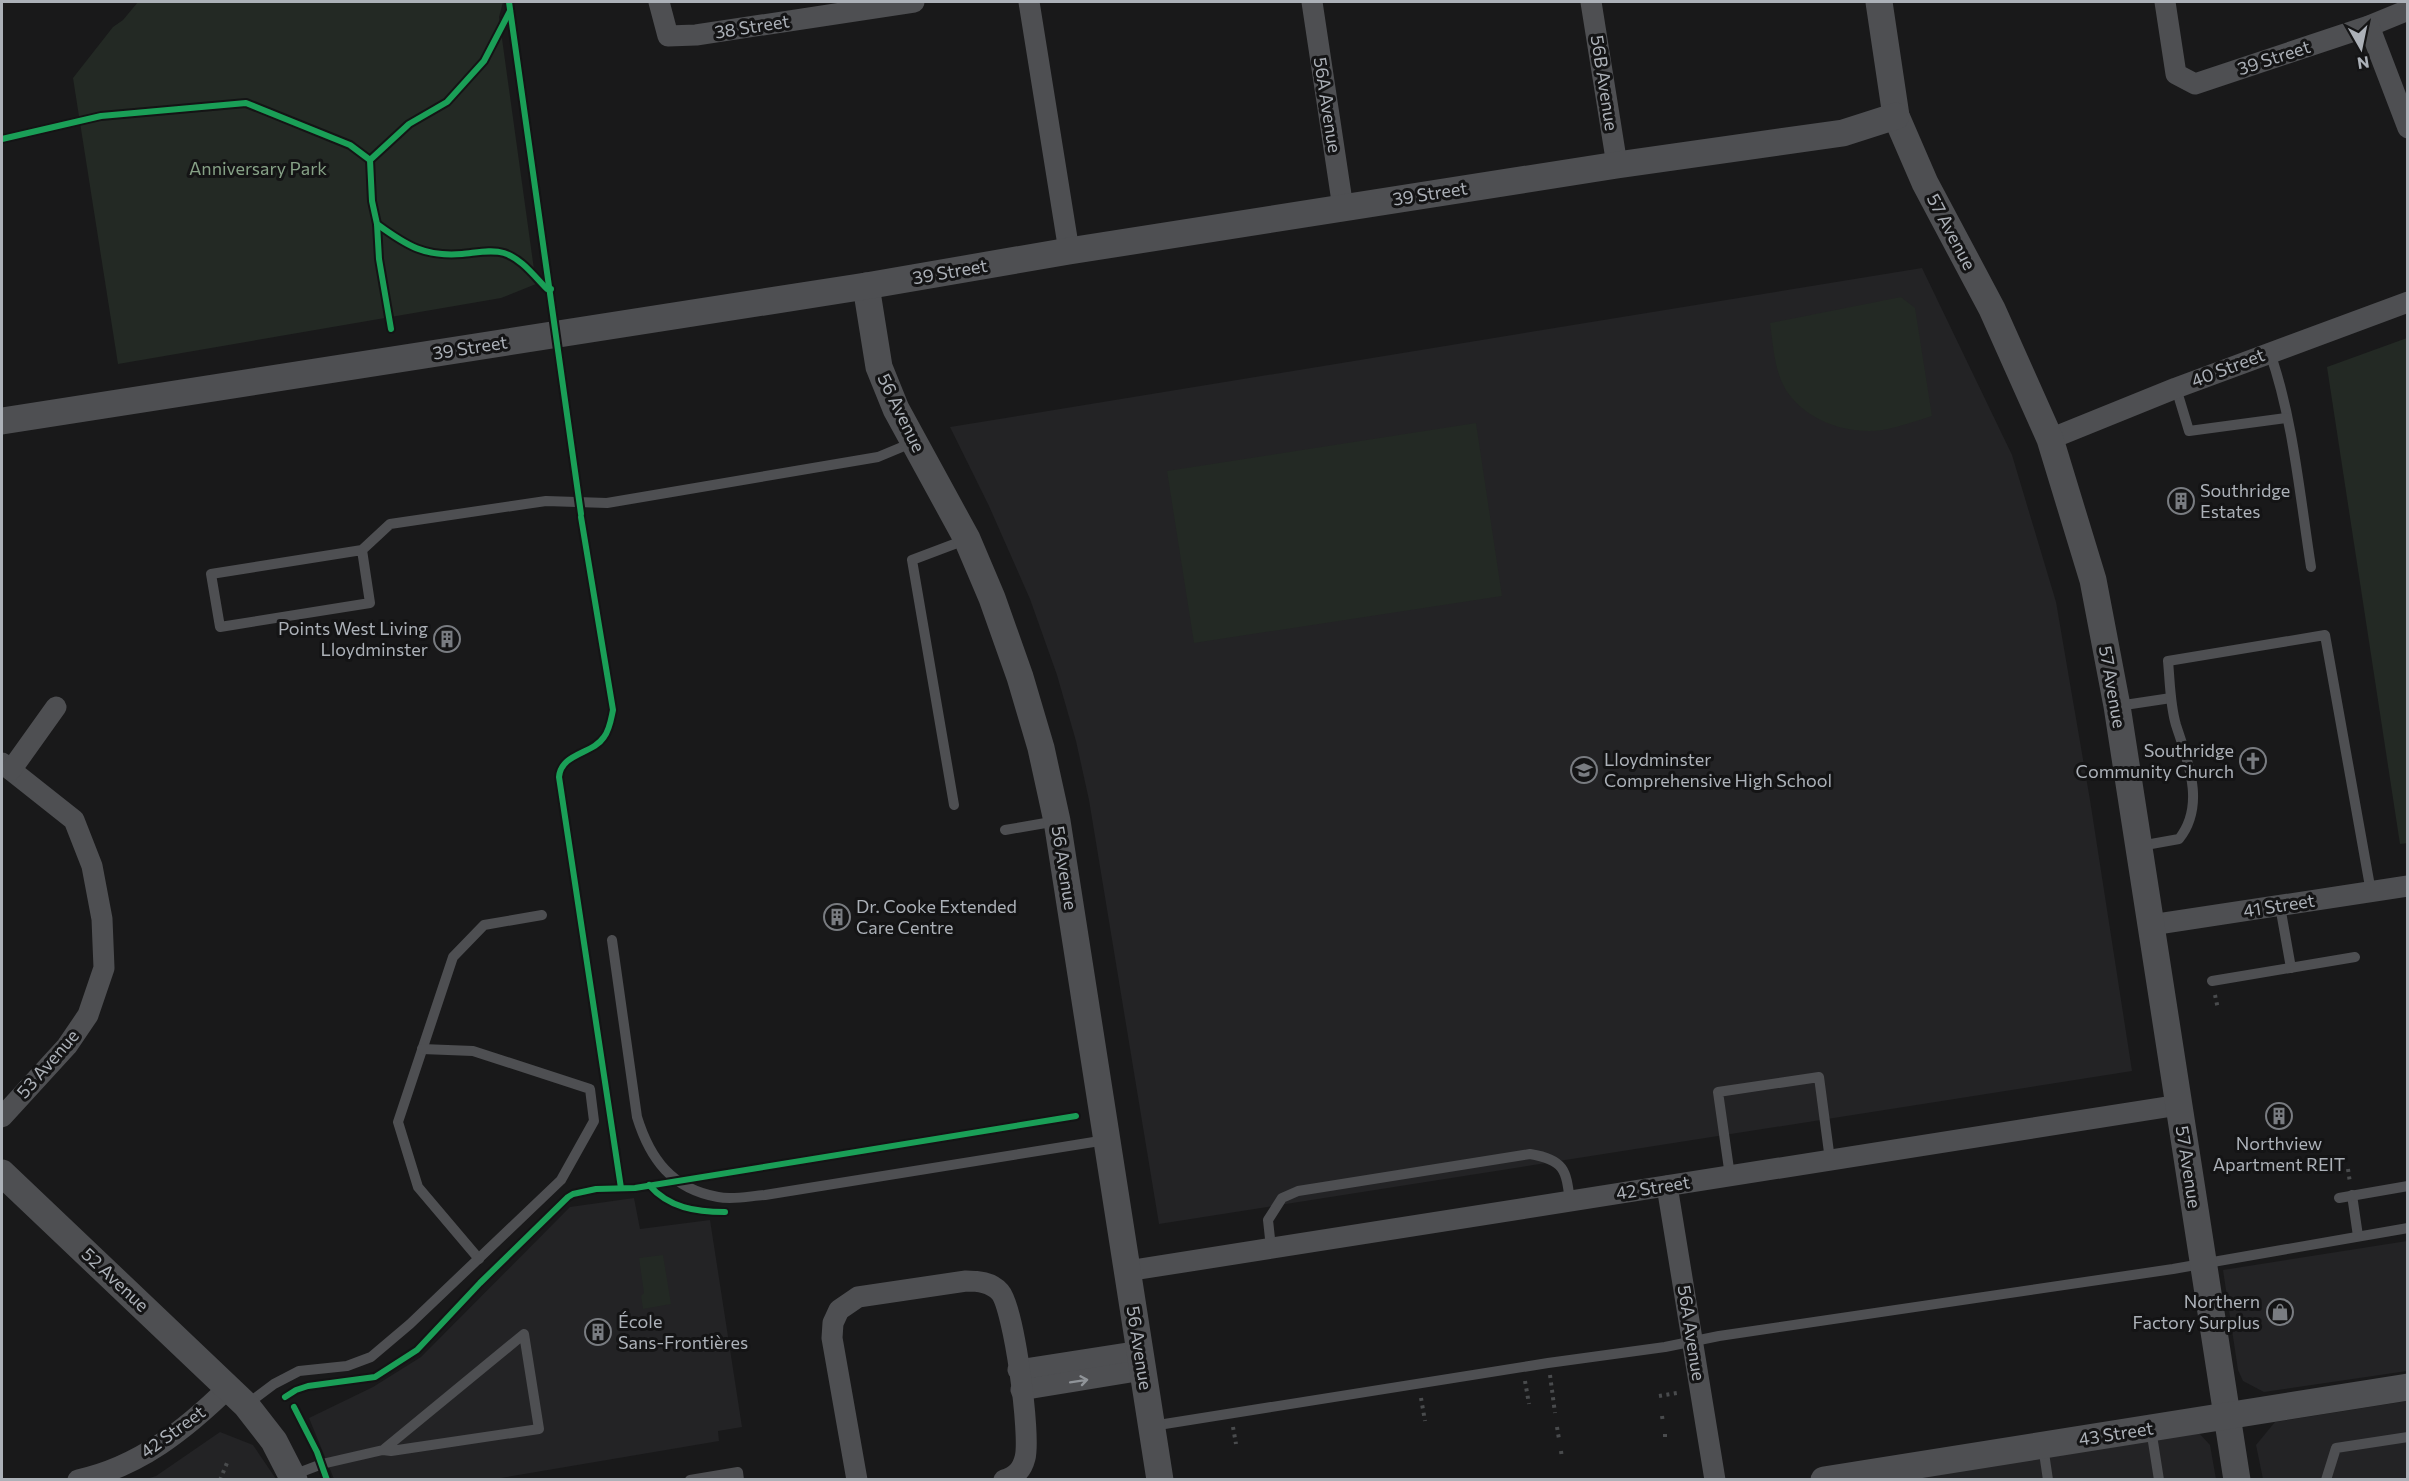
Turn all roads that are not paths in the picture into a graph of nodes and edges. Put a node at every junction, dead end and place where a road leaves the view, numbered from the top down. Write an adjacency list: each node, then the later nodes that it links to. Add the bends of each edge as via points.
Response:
1 (659, 2): 2 (street, 38 Street, via 668,36)
2 (914, 2)
3 (1029, 2): 14 (street)
4 (1312, 2): 13 (street, 56A Avenue)
5 (1591, 2): 12 (street, 56B Avenue)
6 (1879, 2): 10 (street, 57 Avenue)
7 (2165, 2): 9 (street, 39 Street, via 2176,74 2195,84)
8 (2408, 10): 9 (street, 39 Street)
9 (2369, 26): 11 (street)
10 (1896, 116): 12 (street, 39 Street, via 1843,133); 21 (street, 57 Avenue, via 1925,183 1992,309)
11 (2408, 128)
12 (1617, 165): 13 (street, 39 Street)
13 (1343, 208): 14 (street, 39 Street)
14 (1069, 251): 15 (street, 39 Street)
15 (866, 286): 20 (street, 39 Street); 22 (street, 56 Avenue, via 879,367)
16 (2408, 302): 17 (street, 40 Street)
17 (2270, 352): 18 (street, 40 Street); 19 (lane)
18 (2176, 388): 19 (lane, via 2189,431); 21 (street, 40 Street)
19 (2286, 418): 25 (lane)
20 (2, 422)
21 (2050, 439): 27 (street, 57 Avenue, via 2093,580)
22 (914, 442): 23 (street, 56 Avenue); 24 (lane, via 878,458 607,503 546,501 390,524)
23 (967, 539): 30 (lane, via 912,560); 31 (street, 56 Avenue, via 1020,677)
24 (362, 550): 24 (lane, via 211,574 220,627 370,603)
25 (2312, 567)
26 (2171, 698): 27 (lane); 33 (lane, via 2192,774 2193,804 2188,828 2179,839); 35 (lane, via 2168,661 2325,635)
27 (2116, 706): 33 (street, 57 Avenue)
28 (56, 707): 29 (street)
29 (6, 766): 45 (street, 53 Avenue, via 74,820 92,866 102,919 104,968 88,1015 67,1046)
30 (954, 805)
31 (1057, 821): 32 (lane); 46 (street, 56 Avenue)
32 (1005, 830)
33 (2138, 846): 38 (street, 57 Avenue)
34 (2408, 886): 35 (street, 41 Street)
35 (2371, 892): 36 (street, 41 Street)
36 (2280, 906): 38 (street, 41 Street); 41 (lane)
37 (542, 915): 43 (lane, via 484,925 453,957)
38 (2151, 925): 44 (street, 57 Avenue)
39 (612, 940): 46 (lane, via 644,1139 676,1182 696,1191 720,1198 765,1195)
40 (2355, 957): 41 (lane)
41 (2290, 968): 42 (lane)
42 (2212, 981)
43 (422, 1049): 58 (lane, via 398,1122 418,1186); 58 (lane, via 473,1051 590,1089 594,1121 561,1180)
44 (2179, 1105): 47 (street, 42 Street); 59 (street, 57 Avenue)
45 (2, 1117)
46 (1107, 1140): 60 (street, 56 Avenue)
47 (1830, 1160): 49 (street, 42 Street); 49 (lane, via 1819,1077 1719,1092)
48 (2, 1173): 65 (street, 52 Avenue)
49 (1730, 1176): 50 (street, 42 Street)
50 (1667, 1186): 54 (street, 42 Street); 61 (street, 56A Avenue)
51 (2408, 1186): 52 (lane)
52 (2352, 1195): 53 (lane); 56 (lane)
53 (2339, 1198)
54 (1570, 1201): 57 (street, 42 Street); 57 (lane, via 1566,1174 1560,1164 1530,1154 1298,1191 1282,1198 1268,1220)
55 (2408, 1228): 56 (lane)
56 (2358, 1236): 59 (lane)
57 (1271, 1248): 60 (street, 42 Street)
58 (479, 1259): 65 (lane, via 371,1357 347,1366 299,1371)
59 (2204, 1263): 61 (lane); 66 (street, 57 Avenue)
60 (1127, 1271): 62 (street, 56 Avenue)
61 (1692, 1341): 67 (lane); 81 (street, 56A Avenue)
62 (1141, 1361): 63 (street); 67 (street, 56 Avenue)
63 (1020, 1380): 78 (street, via 1005,1300 998,1290 983,1282 966,1281 849,1301 833,1323 832,1338); 79 (street, via 1026,1456 1021,1470)
64 (2408, 1387): 66 (street, 43 Street)
65 (238, 1396): 73 (street, 52 Avenue, via 274,1441); 75 (street, 42 Street, via 205,1410 156,1448 116,1468)
66 (2228, 1417): 68 (street, 43 Street); 85 (street, 57 Avenue)
67 (1152, 1426): 80 (street, 56 Avenue)
68 (2151, 1429): 70 (street, 43 Street); 74 (lane)
69 (2408, 1437): 86 (lane, via 2336,1448)
70 (2043, 1446): 72 (street, 43 Street); 83 (lane)
71 (383, 1450): 71 (lane, via 539,1429 524,1334); 73 (lane, via 322,1464)
72 (1866, 1476): 82 (street, 43 Street)
73 (294, 1477)
74 (2159, 1478): 84 (lane)
75 (78, 1479)
76 (690, 1479): 77 (lane, via 738,1472)
77 (739, 1479)
78 (857, 1479)
79 (1004, 1479)
80 (1160, 1479)
81 (1715, 1479)
82 (1824, 1479)
83 (2048, 1479)
84 (2146, 1479)
85 (2237, 1479)
86 (2326, 1479)

